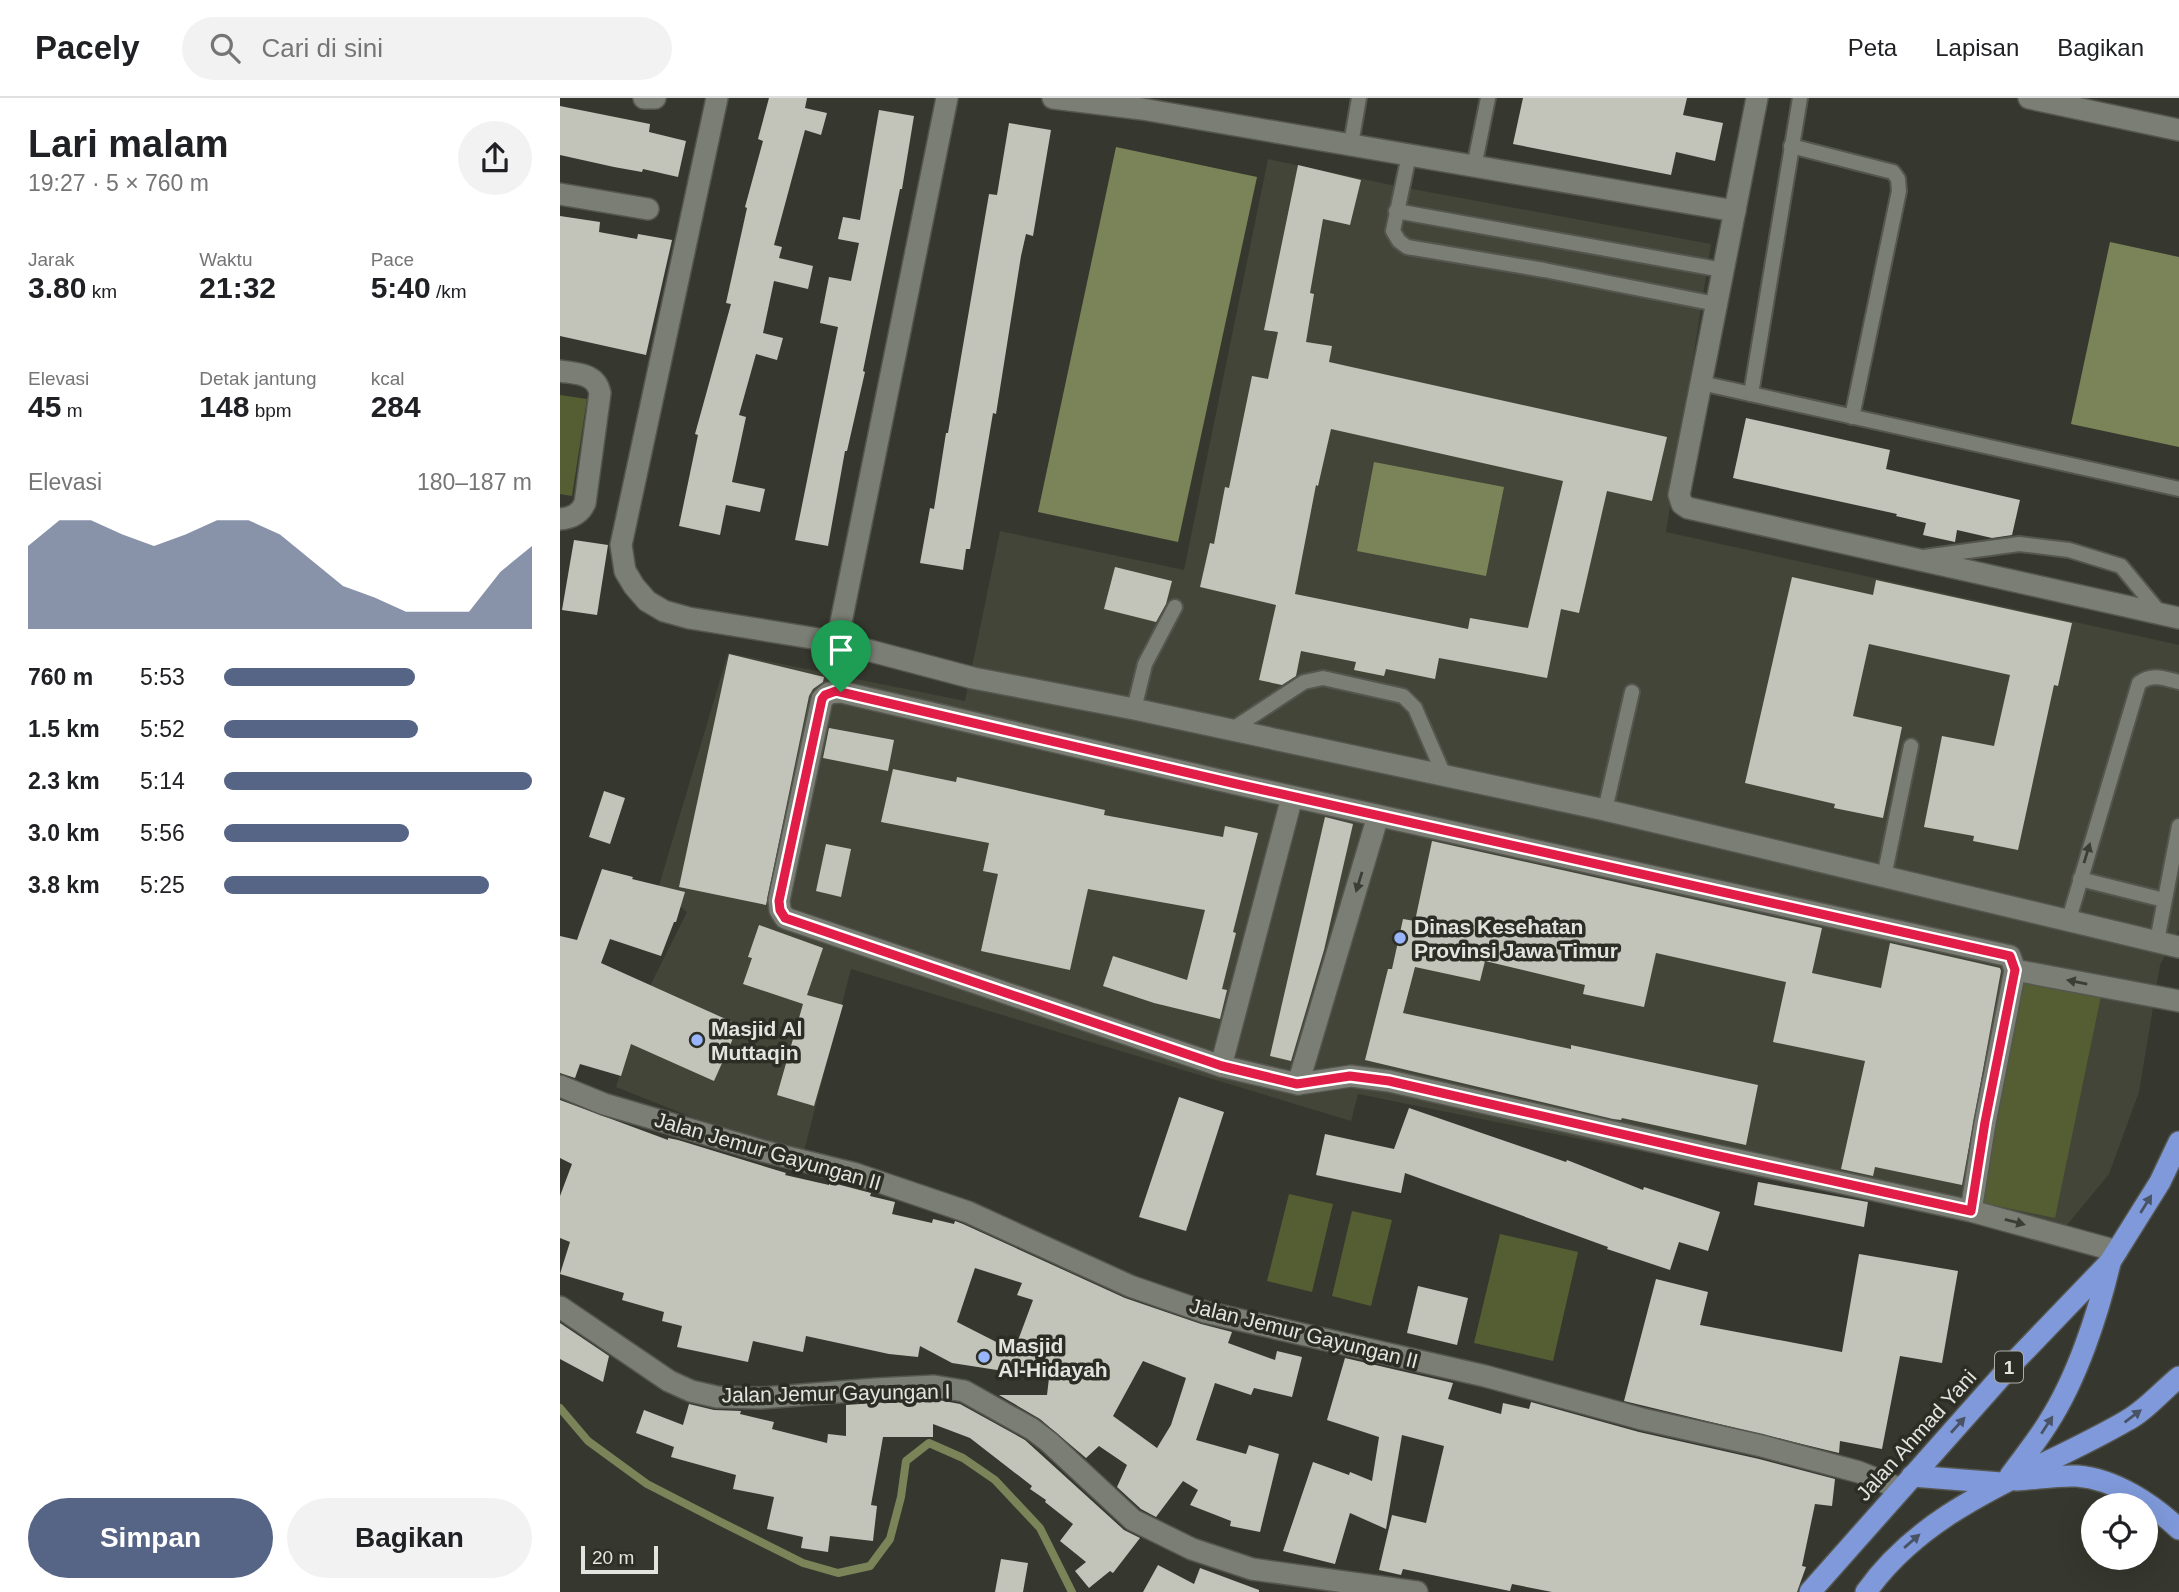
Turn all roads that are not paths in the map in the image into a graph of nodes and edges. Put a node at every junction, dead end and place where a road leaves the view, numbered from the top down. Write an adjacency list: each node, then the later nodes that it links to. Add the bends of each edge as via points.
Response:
1 (644, 98): 2 (street)
2 (655, 98)
3 (717, 98): 32 (street, via 621,545 625,571 647,601 664,611)
4 (947, 98): 32 (street)
5 (1054, 98): 11 (street)
6 (1359, 98): 13 (lane)
7 (1488, 98): 16 (lane)
8 (1757, 98): 20 (street)
9 (1800, 98): 14 (lane)
10 (2029, 98): 12 (street)
11 (1143, 104): 13 (street)
12 (2179, 130)
13 (1351, 145): 15 (street)
14 (1791, 146): 25 (lane); 26 (lane, via 1894,172 1898,179)
15 (1409, 155): 16 (street); 19 (lane)
16 (1474, 167): 20 (street)
17 (560, 194): 18 (street)
18 (648, 209)
19 (1396, 211): 21 (lane); 22 (lane, via 1393,231 1407,247)
20 (1735, 211): 21 (street)
21 (1723, 270): 22 (street)
22 (1716, 304): 24 (street)
23 (560, 371): 28 (street, via 594,379 600,399 585,503 571,518)
24 (1701, 383): 25 (lane); 29 (street, via 1679,495 1685,506)
25 (1751, 394): 26 (lane)
26 (1852, 417): 27 (lane)
27 (2179, 489)
28 (560, 519)
29 (1912, 559): 31 (street); 31 (lane, via 2019,544 2069,550 2121,566)
30 (1175, 607): 35 (lane, via 1146,664)
31 (2170, 615)
32 (837, 642): 35 (street, via 973,678)
33 (2179, 682): 44 (lane, one-way to 33, via 2139,683 2155,676)
34 (1632, 692): 40 (lane)
35 (1134, 709): 36 (street)
36 (1231, 730): 38 (street); 38 (lane, via 1304,682 1323,678 1404,696 1415,708)
37 (1910, 746): 43 (lane)
38 (1444, 775): 40 (street)
39 (1292, 796): 41 (street); 51 (street); 51 (street, via 841,692 822,699 779,901 785,918)
40 (1605, 810): 43 (street)
41 (1378, 816): 49 (street, via 2010,956); 52 (street, one-way to 52)
42 (2179, 826): 45 (lane)
43 (1884, 877): 46 (street)
44 (2080, 879): 45 (lane); 46 (lane)
45 (2164, 901): 47 (lane)
46 (2069, 919): 47 (street)
47 (2157, 941): 48 (street)
48 (2179, 947)
49 (2015, 970): 50 (street, one-way to 49); 55 (street)
50 (2179, 1001)
51 (1222, 1066): 52 (street)
52 (1297, 1084): 55 (street, via 1350,1076 1389,1081)
53 (560, 1086): 59 (street, Jalan Jemur Gayungan II, via 604,1104 856,1174 968,1212 1130,1286 1205,1312 1485,1376)
54 (2179, 1142): 56 (highway, Jalan Ahmad Yani / 1, one-way to 54)
55 (1971, 1211): 56 (street, one-way to 56)
56 (2114, 1257): 59 (highway, Jalan Ahmad Yani / 1, one-way to 56); 60 (highway, one-way to 56, via 2049,1423 2061,1399 2098,1313)
57 (560, 1307): 62 (street, Jalan Jemur Gayungan I, via 659,1375 691,1391 717,1397 772,1398 934,1387 964,1391 1032,1429 1133,1520 1192,1549 1252,1569)
58 (2179, 1377): 60 (highway, one-way to 58, via 2128,1420)
59 (1906, 1482): 60 (highway); 63 (highway, Jalan Ahmad Yani / 1)
60 (2004, 1482): 61 (highway, via 2079,1476 2119,1488 2155,1508); 64 (highway, one-way to 60, via 1898,1553 1929,1526)
61 (2179, 1529)
62 (1417, 1592)
63 (1811, 1592)
64 (1866, 1592)

